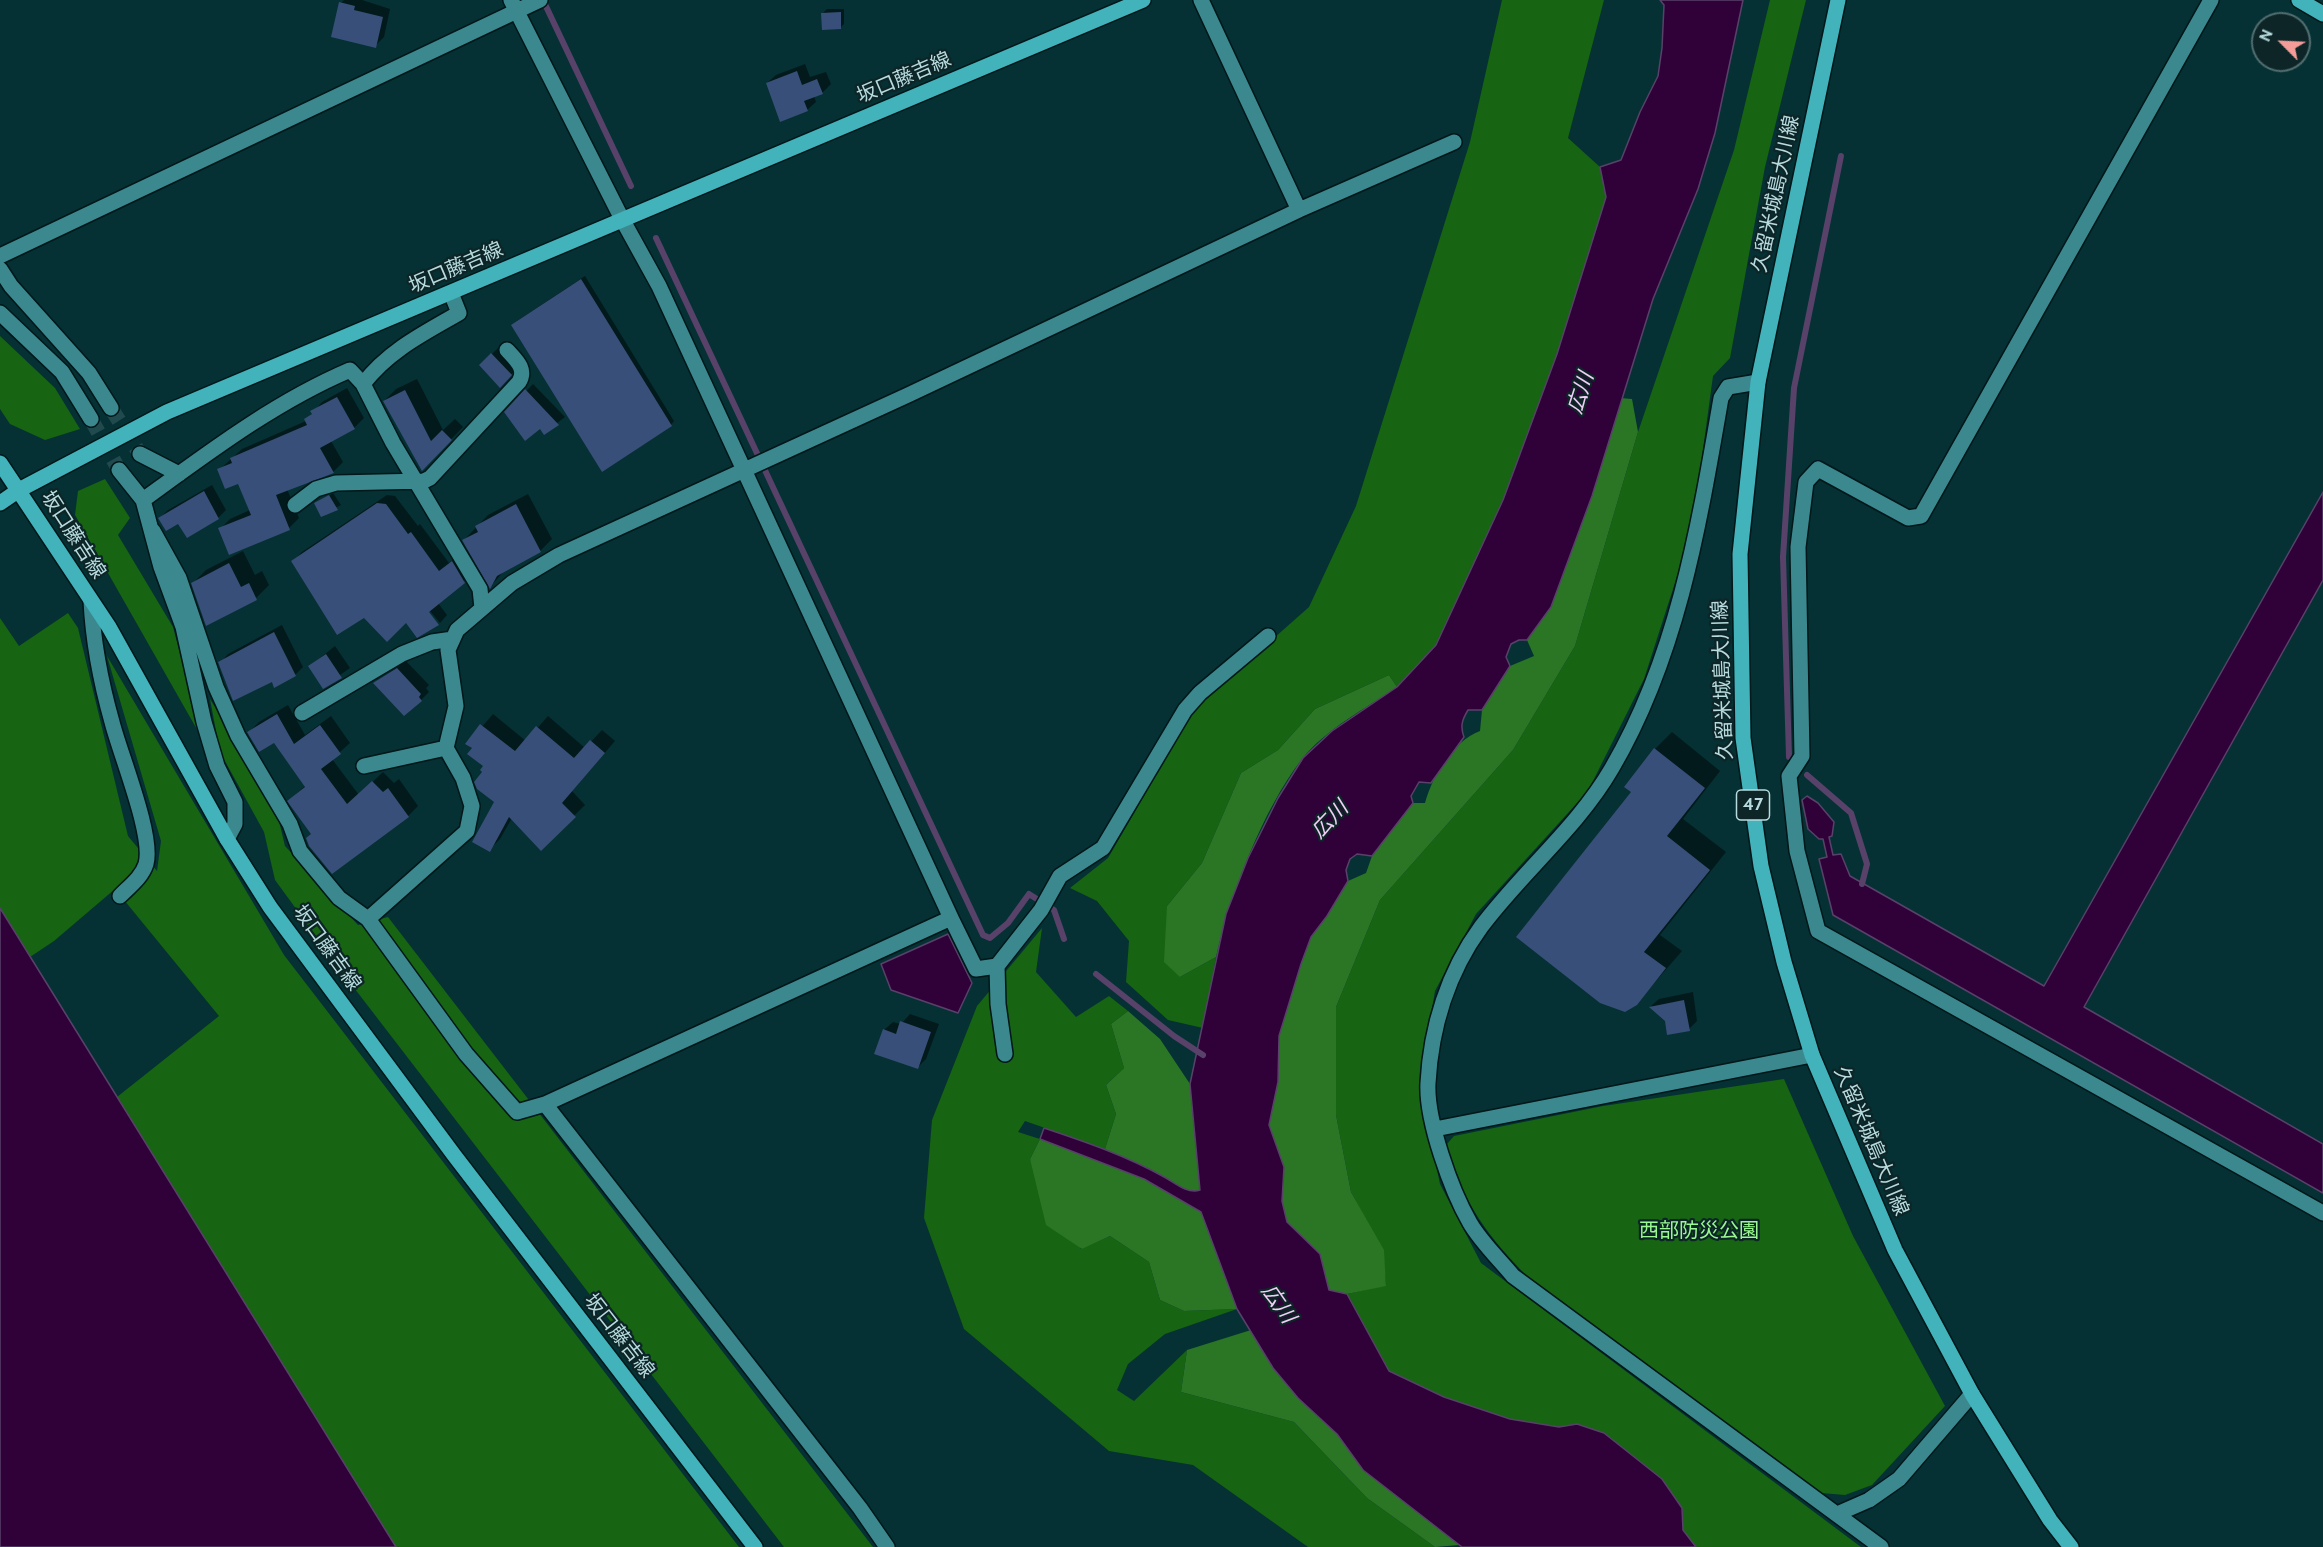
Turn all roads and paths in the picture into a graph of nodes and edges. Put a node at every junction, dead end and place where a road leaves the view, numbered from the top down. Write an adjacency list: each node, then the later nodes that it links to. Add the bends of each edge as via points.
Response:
1 (540, 0): 7 (street)
2 (1143, 0): 11 (main road, 坂口藤吉線)
3 (1201, 0): 10 (street)
4 (1838, 0): 17 (main road, 久留米城島大川線 / 47)
5 (2211, 0): 48 (street, via 1921,516 1908,518 1818,469 1806,482 1798,547 1802,756 1789,776 1797,851 1818,931)
6 (2299, 0): 8 (main road)
7 (514, 6): 11 (street); 12 (street)
8 (2323, 14)
9 (1454, 142): 10 (street)
10 (1299, 210): 23 (street)
11 (622, 219): 14 (main road, 坂口藤吉線); 23 (street, via 659,286)
12 (0, 256)
13 (0, 269): 19 (street, via 89,373)
14 (451, 293): 18 (street, via 459,313 411,340 377,366); 27 (main road, 坂口藤吉線, via 167,412)
15 (0, 313): 20 (street, via 62,372)
16 (507, 350): 26 (street, via 522,368 519,382 430,478)
17 (1758, 382): 45 (main road, 久留米城島大川線 / 47, via 1740,554 1743,738 1761,866 1784,963); 47 (street, via 1728,387 1721,398 1684,590 1656,680 1612,769 1583,810 1481,927 1446,991 1428,1085)
18 (363, 384): 25 (street, via 350,370 328,379 230,436); 26 (street)
19 (111, 408)
20 (91, 419)
21 (140, 454): 25 (street)
22 (0, 463): 27 (main road)
23 (746, 469): 33 (street, via 560,555 512,583); 41 (street)
24 (119, 470): 28 (street)
25 (179, 474): 28 (street)
26 (416, 482): 30 (street, via 336,483 316,489); 33 (street, via 480,589)
27 (19, 490): 29 (main road); 32 (main road, 坂口藤吉線)
28 (143, 500): 31 (street)
29 (0, 503)
30 (295, 505)
31 (153, 531): 39 (street, via 160,567 183,627 217,766 235,802 235,824); 42 (street, via 179,578 216,687 238,736 280,806 300,851 339,898)
32 (91, 601): 39 (main road, 坂口藤吉線); 40 (street, via 92,632 111,721 146,836 146,863 137,880)
33 (482, 608): 35 (street, via 457,630)
34 (1268, 636): 43 (street, via 1185,710 1103,848 1060,876)
35 (453, 639): 36 (street, via 432,642 402,654); 37 (street, via 448,651 456,706)
36 (302, 713)
37 (446, 748): 38 (street); 42 (street, via 463,778 472,806 467,831)
38 (364, 766)
39 (227, 839): 51 (main road, 坂口藤吉線, via 270,907 447,1146)
40 (120, 896)
41 (951, 918): 43 (street, via 976,969); 46 (street)
42 (368, 919): 46 (street, via 466,1054 516,1112)
43 (997, 966): 44 (street)
44 (1005, 1054)
45 (1812, 1055): 47 (street); 49 (main road, 久留米城島大川線 / 47, via 1895,1250)
46 (545, 1104): 52 (street)
47 (1435, 1129): 50 (street, via 1450,1183 1471,1225 1513,1276)
48 (2323, 1213)
49 (1972, 1394): 50 (street, via 1899,1479 1869,1500); 54 (main road, 久留米城島大川線 / 47, via 2049,1520)
50 (1837, 1514): 53 (street)
51 (755, 1547)
52 (887, 1547)
53 (1881, 1547)
54 (2071, 1547)

